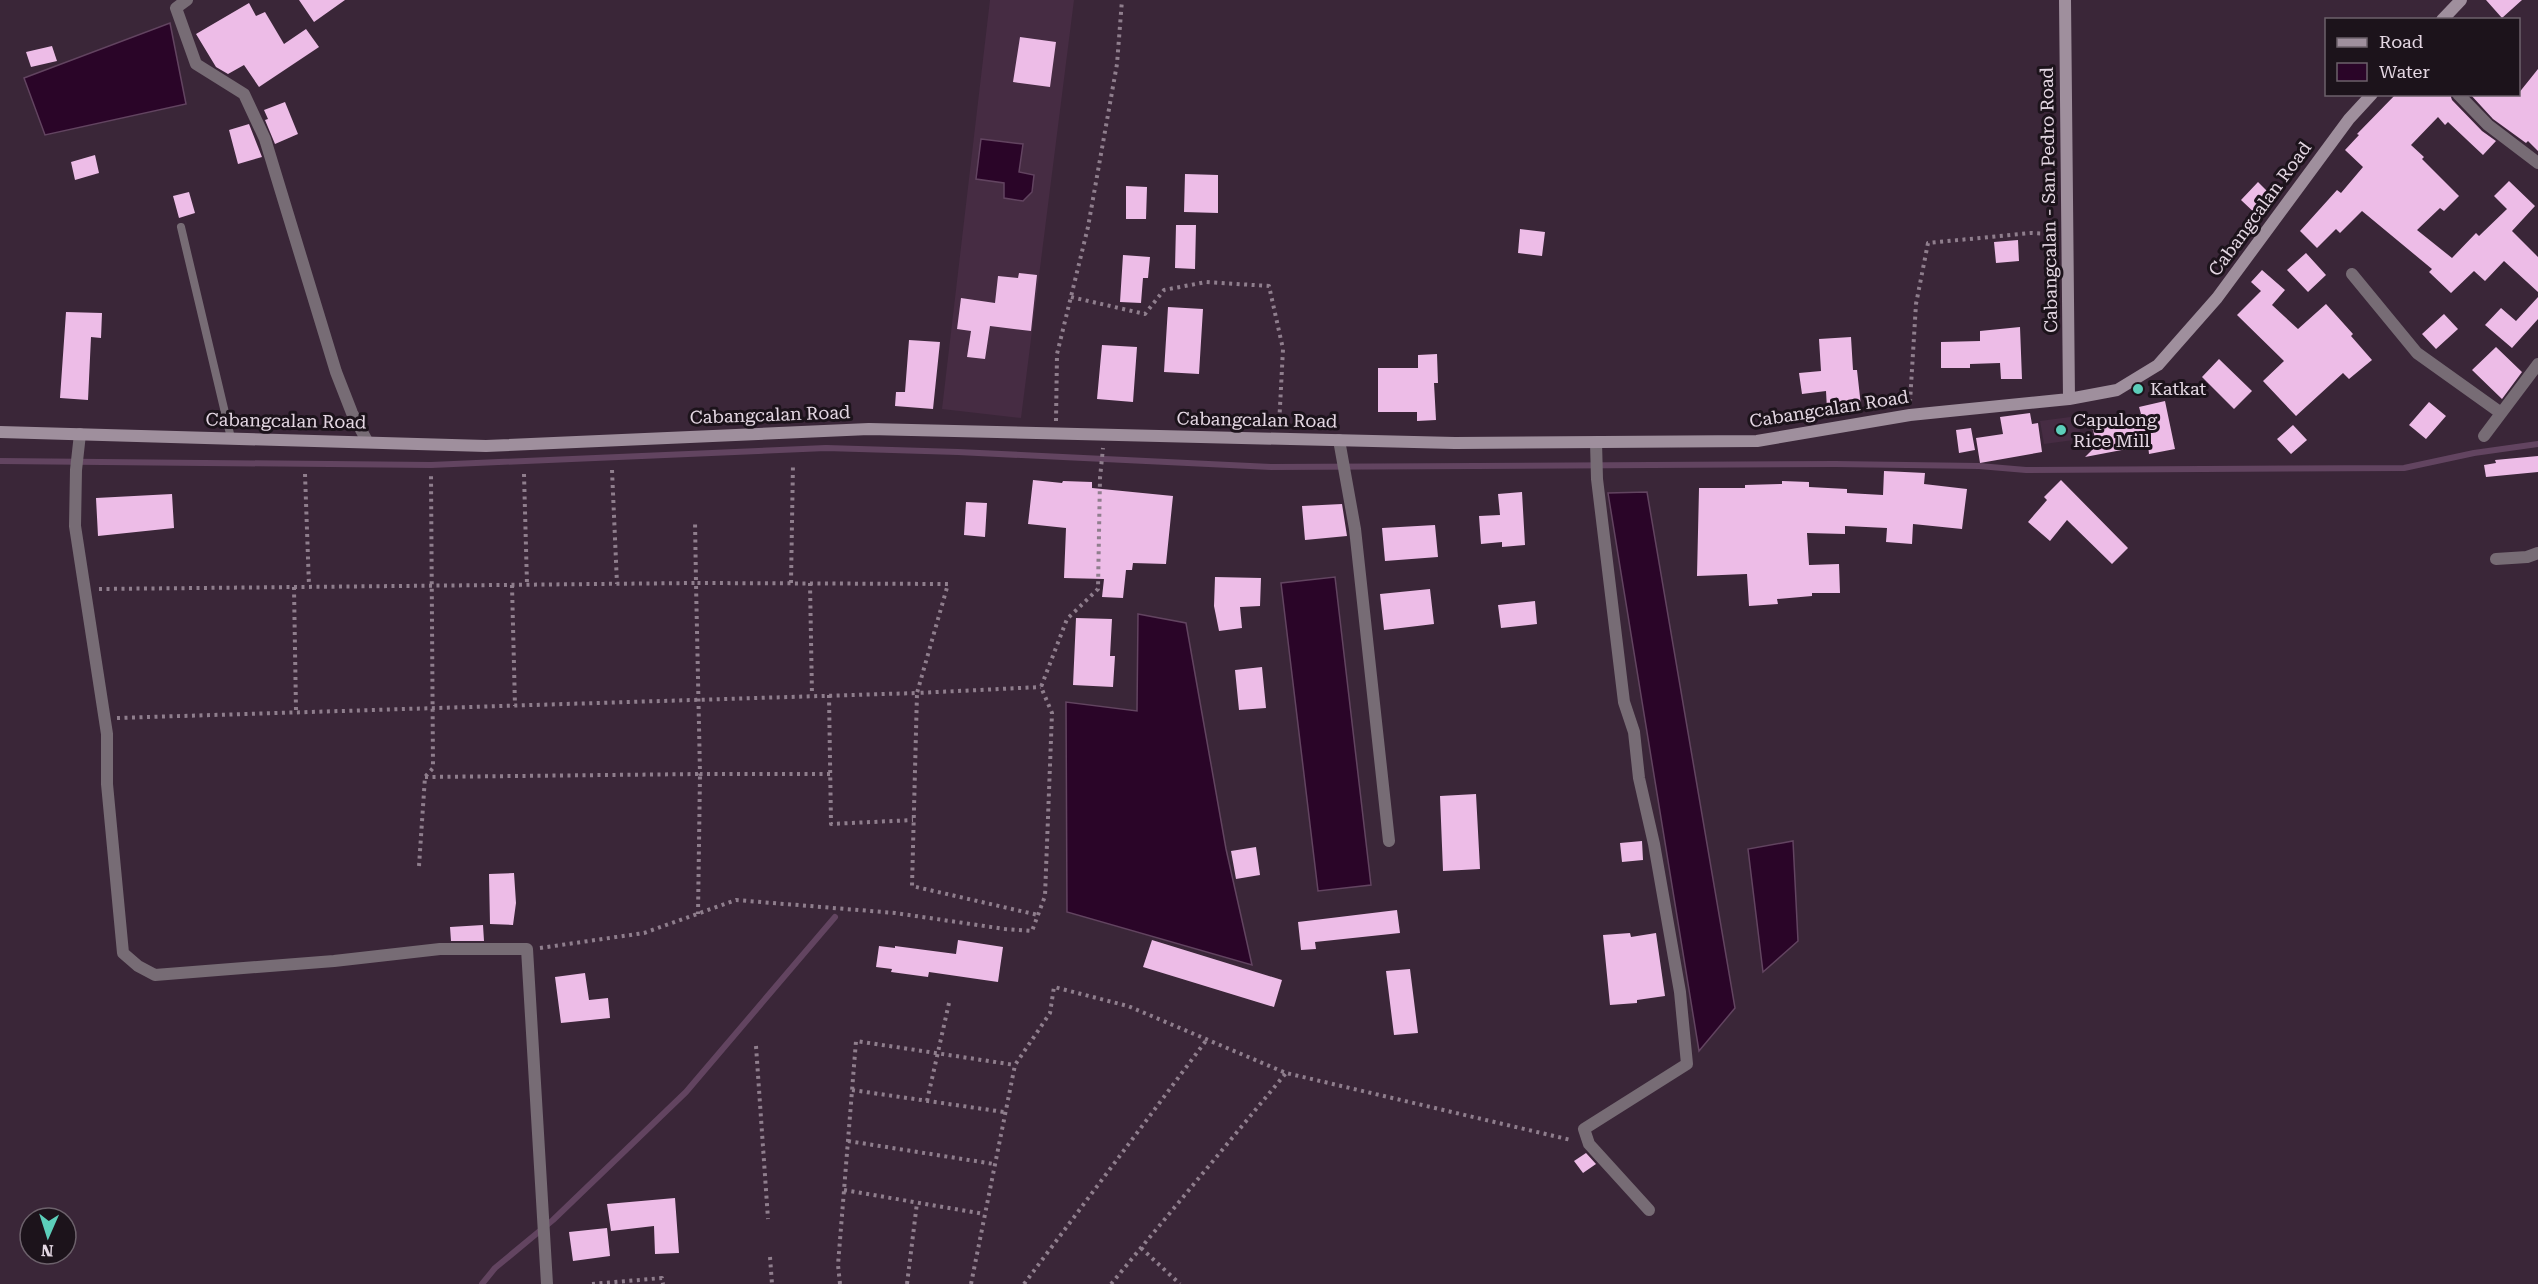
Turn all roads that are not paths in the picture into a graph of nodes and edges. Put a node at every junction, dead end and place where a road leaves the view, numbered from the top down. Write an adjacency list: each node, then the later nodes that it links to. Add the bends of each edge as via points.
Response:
1 (186, 0): 18 (street, via 176,8 196,64 244,94 265,139 336,372)
2 (2065, 0): 11 (street, Cabangcalan - San Pedro Road)
3 (2461, 0): 4 (street)
4 (2444, 18)
5 (2370, 96): 11 (street, Cabangcalan Road, via 2217,298 2158,365 2117,390)
6 (2460, 96): 7 (street, via 2488,125)
7 (2538, 164)
8 (181, 227): 16 (lane)
9 (2352, 274): 12 (street, via 2417,353)
10 (2538, 364): 12 (street)
11 (2069, 399): 19 (street, Cabangcalan Road, via 1910,415 1757,441)
12 (2502, 413): 15 (street)
13 (0, 432): 14 (street, Cabangcalan Road)
14 (80, 434): 16 (street, Cabangcalan Road); 24 (street, via 75,526 105,718 123,953 155,975 440,949 527,949)
15 (2484, 436)
16 (231, 438): 18 (street, Cabangcalan Road)
17 (1339, 440): 18 (street, Cabangcalan Road, via 869,429 486,446); 19 (street, Cabangcalan Road); 22 (street, via 1355,529)
18 (367, 441)
19 (1596, 442): 23 (street, via 1624,702 1634,732 1639,778 1680,992 1687,1064 1584,1129 1589,1144)
20 (2538, 553): 21 (street)
21 (2496, 560)
22 (1389, 841)
23 (1649, 1210)
24 (547, 1284)

